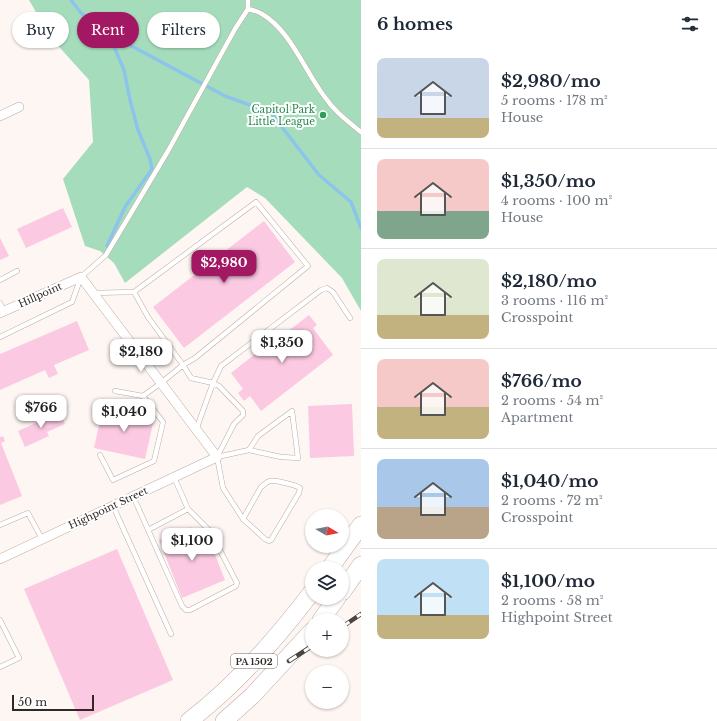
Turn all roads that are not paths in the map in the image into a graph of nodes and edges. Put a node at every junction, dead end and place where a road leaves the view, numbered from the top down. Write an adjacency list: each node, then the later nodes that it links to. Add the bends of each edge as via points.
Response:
1 (248, 0): 2 (lane)
2 (248, 9): 5 (lane, via 261,13 273,22 289,40 334,110); 7 (lane, via 106,255)
3 (19, 107): 4 (street)
4 (0, 116)
5 (361, 132)
6 (17, 271): 8 (lane)
7 (81, 277): 10 (street); 12 (street, Hillpoint); 14 (lane, via 72,302)
8 (0, 280)
9 (134, 292): 10 (lane); 15 (lane, via 148,317); 15 (lane, via 256,202 308,266)
10 (93, 293): 16 (street)
11 (0, 302): 12 (lane)
12 (2, 312)
13 (350, 318): 17 (lane, via 333,292 327,288 321,290 221,366)
14 (0, 337)
15 (183, 365): 16 (lane); 17 (lane, via 191,378)
16 (161, 383): 19 (lane); 20 (street)
17 (213, 384): 20 (lane); 23 (lane, via 219,386 243,411)
18 (115, 392): 19 (lane)
19 (143, 396): 22 (lane, via 163,422 154,461 113,480)
20 (196, 430): 23 (street)
21 (249, 450): 21 (lane, via 298,458 292,411 258,436); 23 (lane)
22 (100, 455)
23 (217, 457): 24 (street, Highpoint Street); 28 (lane, via 223,488)
24 (174, 477): 25 (street, Highpoint Street); 27 (lane)
25 (133, 496): 26 (street, Highpoint Street); 31 (lane)
26 (113, 506): 32 (street, Highpoint Street); 41 (lane)
27 (188, 509): 31 (lane); 31 (lane, via 210,532 238,583 236,586 186,610)
28 (243, 519): 28 (lane, via 265,539 271,540 300,488 296,485 270,481 261,487)
29 (0, 525): 32 (lane, via 28,512)
30 (361, 525): 34 (highway)
31 (148, 530)
32 (42, 539): 33 (street, Highpoint Street)
33 (0, 559)
34 (335, 561)
35 (361, 565): 36 (highway)
36 (349, 582)
37 (305, 601): 44 (highway, PA 1502, via 242,674)
38 (333, 605): 39 (highway)
39 (326, 613)
40 (0, 620): 43 (lane, via 19,658)
41 (171, 634)
42 (305, 639): 45 (highway, PA 1502, via 252,696)
43 (0, 667)
44 (189, 721)
45 (224, 721)

